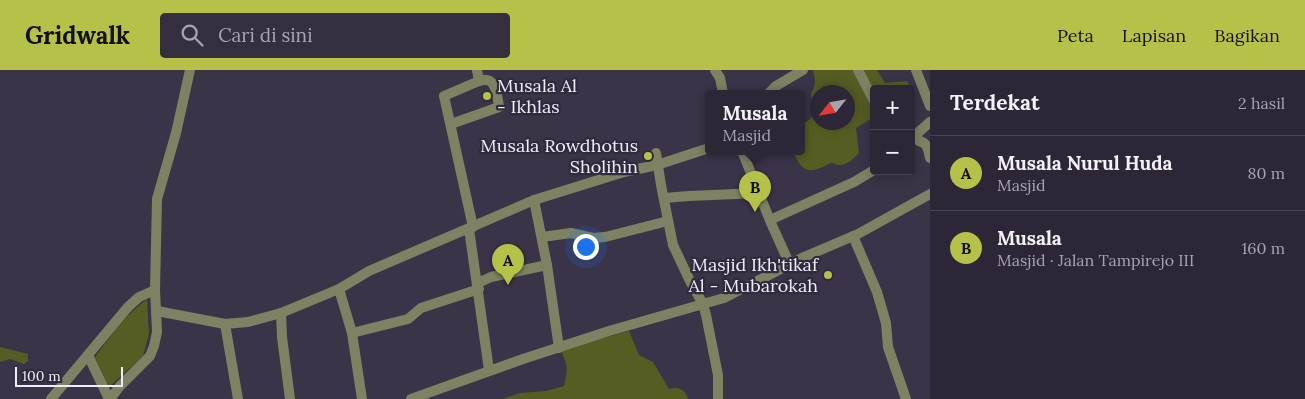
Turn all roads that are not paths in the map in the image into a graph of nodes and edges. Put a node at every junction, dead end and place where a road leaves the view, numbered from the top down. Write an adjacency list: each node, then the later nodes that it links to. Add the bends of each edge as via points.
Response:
1 (190, 70): 35 (street, via 157,199)
2 (477, 70): 7 (street)
3 (715, 70): 8 (street)
4 (803, 70): 9 (street)
5 (858, 70): 10 (street)
6 (916, 70): 11 (street)
7 (478, 81): 13 (street, via 444,96); 13 (street, via 490,81 499,107)
8 (722, 90)
9 (774, 90)
10 (870, 92)
11 (930, 106)
12 (930, 122): 14 (street)
13 (451, 124): 28 (street)
14 (915, 136)
15 (915, 138): 19 (street, via 927,145)
16 (705, 149): 20 (street)
17 (656, 153): 20 (street)
18 (744, 155): 22 (street)
19 (930, 158)
20 (658, 165): 24 (street); 25 (street)
21 (870, 172): 26 (street)
22 (759, 193): 24 (street); 26 (street)
23 (930, 194): 29 (street)
24 (664, 198): 27 (street)
25 (534, 200): 28 (street); 30 (street)
26 (770, 220): 32 (street)
27 (668, 221): 30 (street, via 605,237 571,233); 36 (street, via 681,264)
28 (471, 228): 33 (street); 34 (street, via 369,271)
29 (853, 236): 32 (street); 51 (street, via 877,292 888,346)
30 (542, 237): 31 (street)
31 (548, 265): 33 (street, via 490,277); 41 (street)
32 (790, 265): 36 (street, via 730,295)
33 (478, 286): 40 (street, via 421,308 408,319); 43 (street)
34 (339, 288): 38 (street); 40 (street)
35 (155, 290): 37 (street); 42 (street, via 134,300)
36 (704, 304): 41 (street); 50 (street, via 718,375)
37 (157, 309): 39 (street); 45 (street, via 156,339 150,356)
38 (281, 313): 39 (street); 47 (street)
39 (225, 324): 46 (street)
40 (352, 333): 48 (street)
41 (560, 348): 43 (street)
42 (88, 355): 44 (street); 45 (street)
43 (489, 370): 49 (street)
44 (51, 399)
45 (110, 399)
46 (238, 399)
47 (290, 399)
48 (362, 399)
49 (411, 399)
50 (718, 399)
51 (906, 399)

